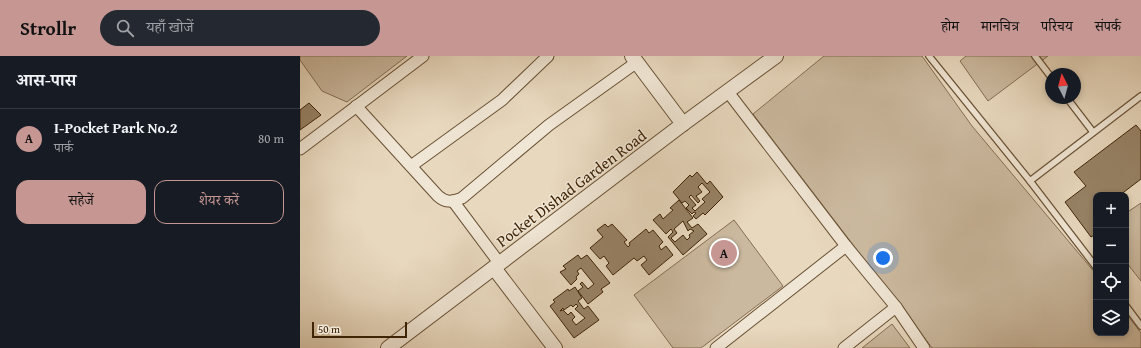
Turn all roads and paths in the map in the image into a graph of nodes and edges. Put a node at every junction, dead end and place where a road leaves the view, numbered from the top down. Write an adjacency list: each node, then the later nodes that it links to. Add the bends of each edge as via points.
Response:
1 (422, 56): 11 (street)
2 (548, 56): 15 (street, via 502,100)
3 (776, 56): 8 (street, Pocket Dishad Garden Road)
4 (929, 56): 16 (lane)
5 (1034, 56): 7 (lane)
6 (635, 59): 12 (street); 17 (street, via 462,198)
7 (1045, 70)
8 (728, 92): 12 (street, Pocket Dishad Garden Road); 18 (street)
9 (1141, 96): 13 (lane)
10 (1072, 104): 13 (lane)
11 (356, 106): 14 (street); 15 (street)
12 (683, 124): 20 (street, Pocket Dishad Garden Road)
13 (1093, 132): 16 (lane)
14 (300, 149)
15 (411, 166): 17 (street, via 443,200)
16 (1030, 181): 19 (lane)
17 (453, 201): 20 (street)
18 (846, 246): 21 (street); 26 (street)
19 (1094, 264)
20 (497, 266): 24 (street, Pocket Dishad Garden Road); 25 (street)
21 (896, 307): 27 (street); 28 (street)
22 (1129, 310): 23 (lane)
23 (1141, 326)
24 (388, 348)
25 (555, 348)
26 (716, 348)
27 (844, 348)
28 (924, 348)

